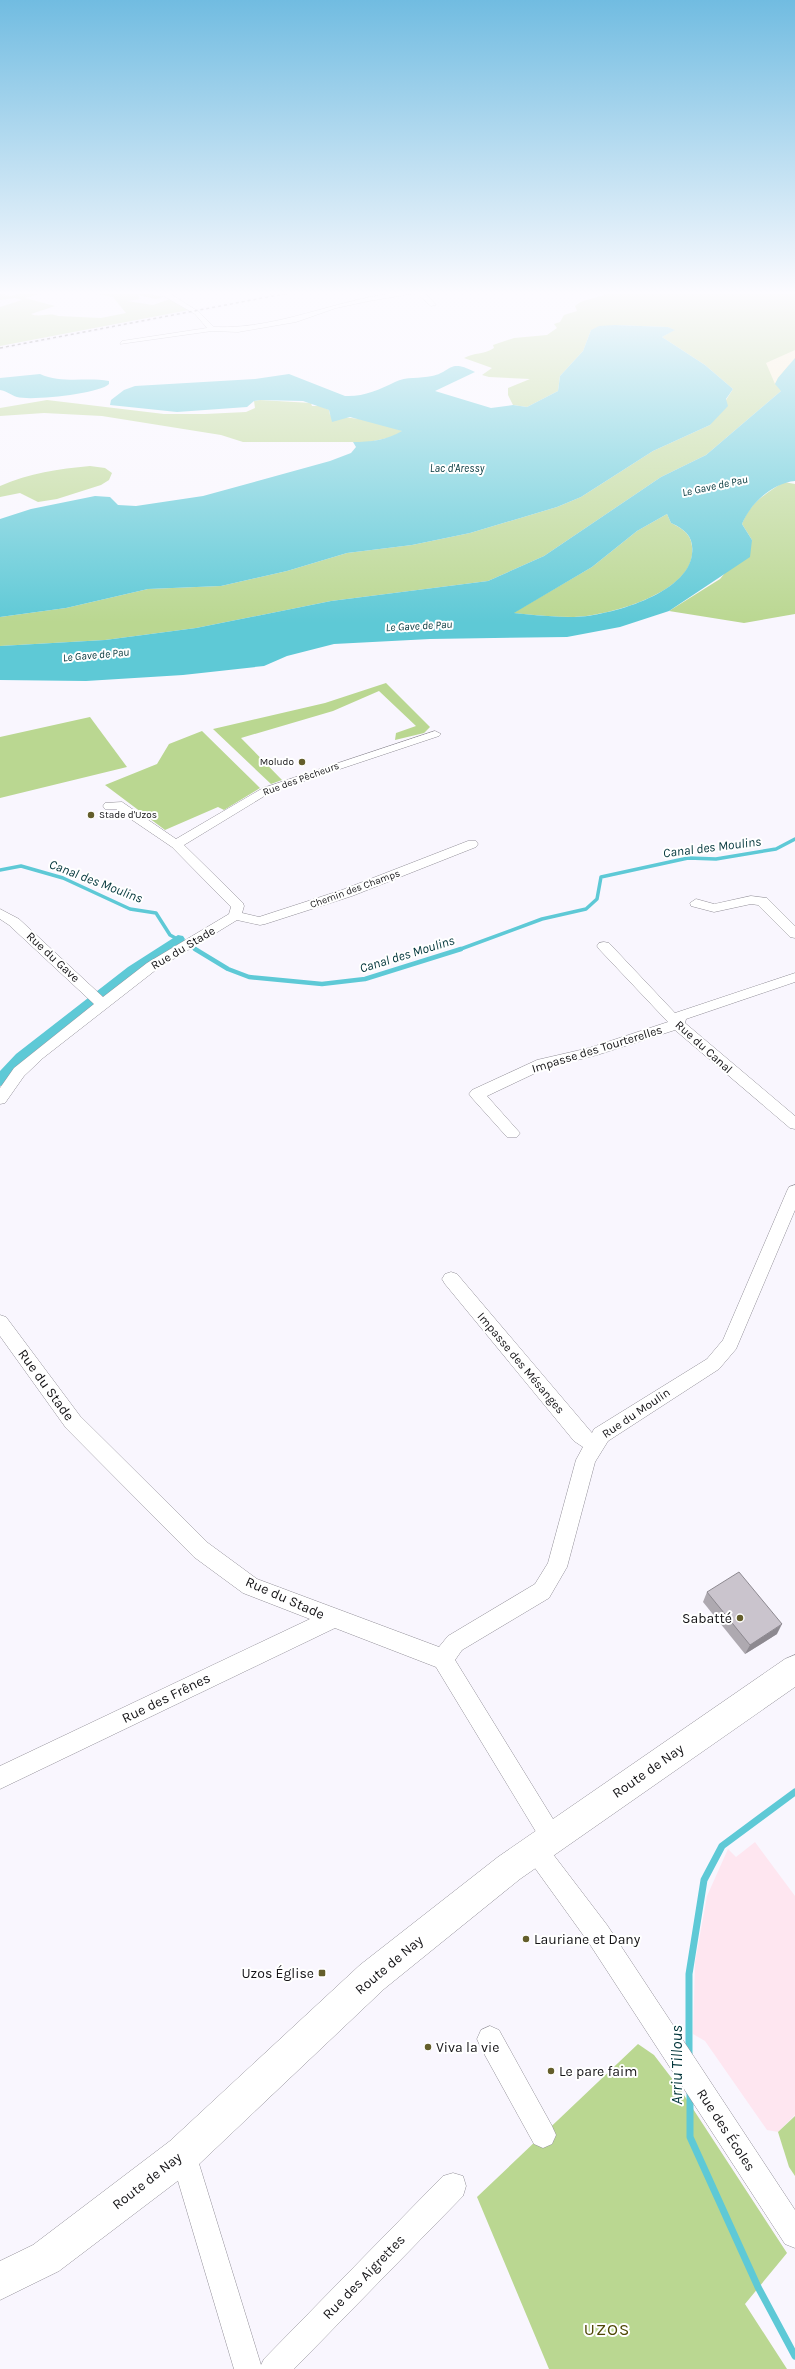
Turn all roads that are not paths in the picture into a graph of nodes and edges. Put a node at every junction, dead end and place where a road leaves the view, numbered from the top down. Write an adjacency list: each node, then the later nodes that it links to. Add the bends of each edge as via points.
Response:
1 (434, 734): 3 (street, Rue des Pêcheurs, via 267,790)
2 (109, 806): 3 (street, via 118,805)
3 (176, 844): 7 (street, via 238,906)
4 (472, 844): 7 (street, Chemin des Champs, via 346,893 260,921)
5 (696, 903): 8 (street, via 714,908 751,900 762,901)
6 (0, 913): 11 (street, Rue du Gave, via 14,922)
7 (235, 916): 11 (street, Rue du Stade)
8 (795, 934)
9 (604, 946): 12 (street, Rue du Canal)
10 (795, 977): 12 (street, via 680,1016)
11 (98, 1000): 13 (street, Rue du Stade, via 19,1072)
12 (678, 1024): 14 (street, Rue du Canal); 15 (street, Impasse des Tourterelles, via 592,1052 542,1064 477,1094)
13 (0, 1099)
14 (795, 1124)
15 (512, 1133)
16 (795, 1191): 19 (street, Rue du Moulin, via 730,1344 713,1364 600,1435)
17 (451, 1279): 19 (street, Impasse des Mésanges, via 581,1435)
18 (0, 1322): 20 (street, Rue du Stade, via 73,1422 201,1550 250,1586)
19 (595, 1445): 21 (street, Rue du Moulin, via 586,1460 558,1567 542,1591 455,1644)
20 (332, 1619): 21 (street, Rue du Stade); 23 (street, Rue des Frênes)
21 (443, 1660): 24 (street, via 545,1827)
22 (795, 1669): 24 (main road, Route de Nay)
23 (0, 1778)
24 (544, 1842): 27 (main road, Route de Nay, via 372,1977); 29 (street, Rue des Écoles, via 598,1934)
25 (490, 2039): 26 (street)
26 (543, 2135)
27 (182, 2154): 30 (main road, Route de Nay, via 46,2258); 31 (street)
28 (453, 2186): 32 (street, Rue des Aigrettes)
29 (795, 2234)
30 (0, 2281)
31 (248, 2369)
32 (274, 2369)

